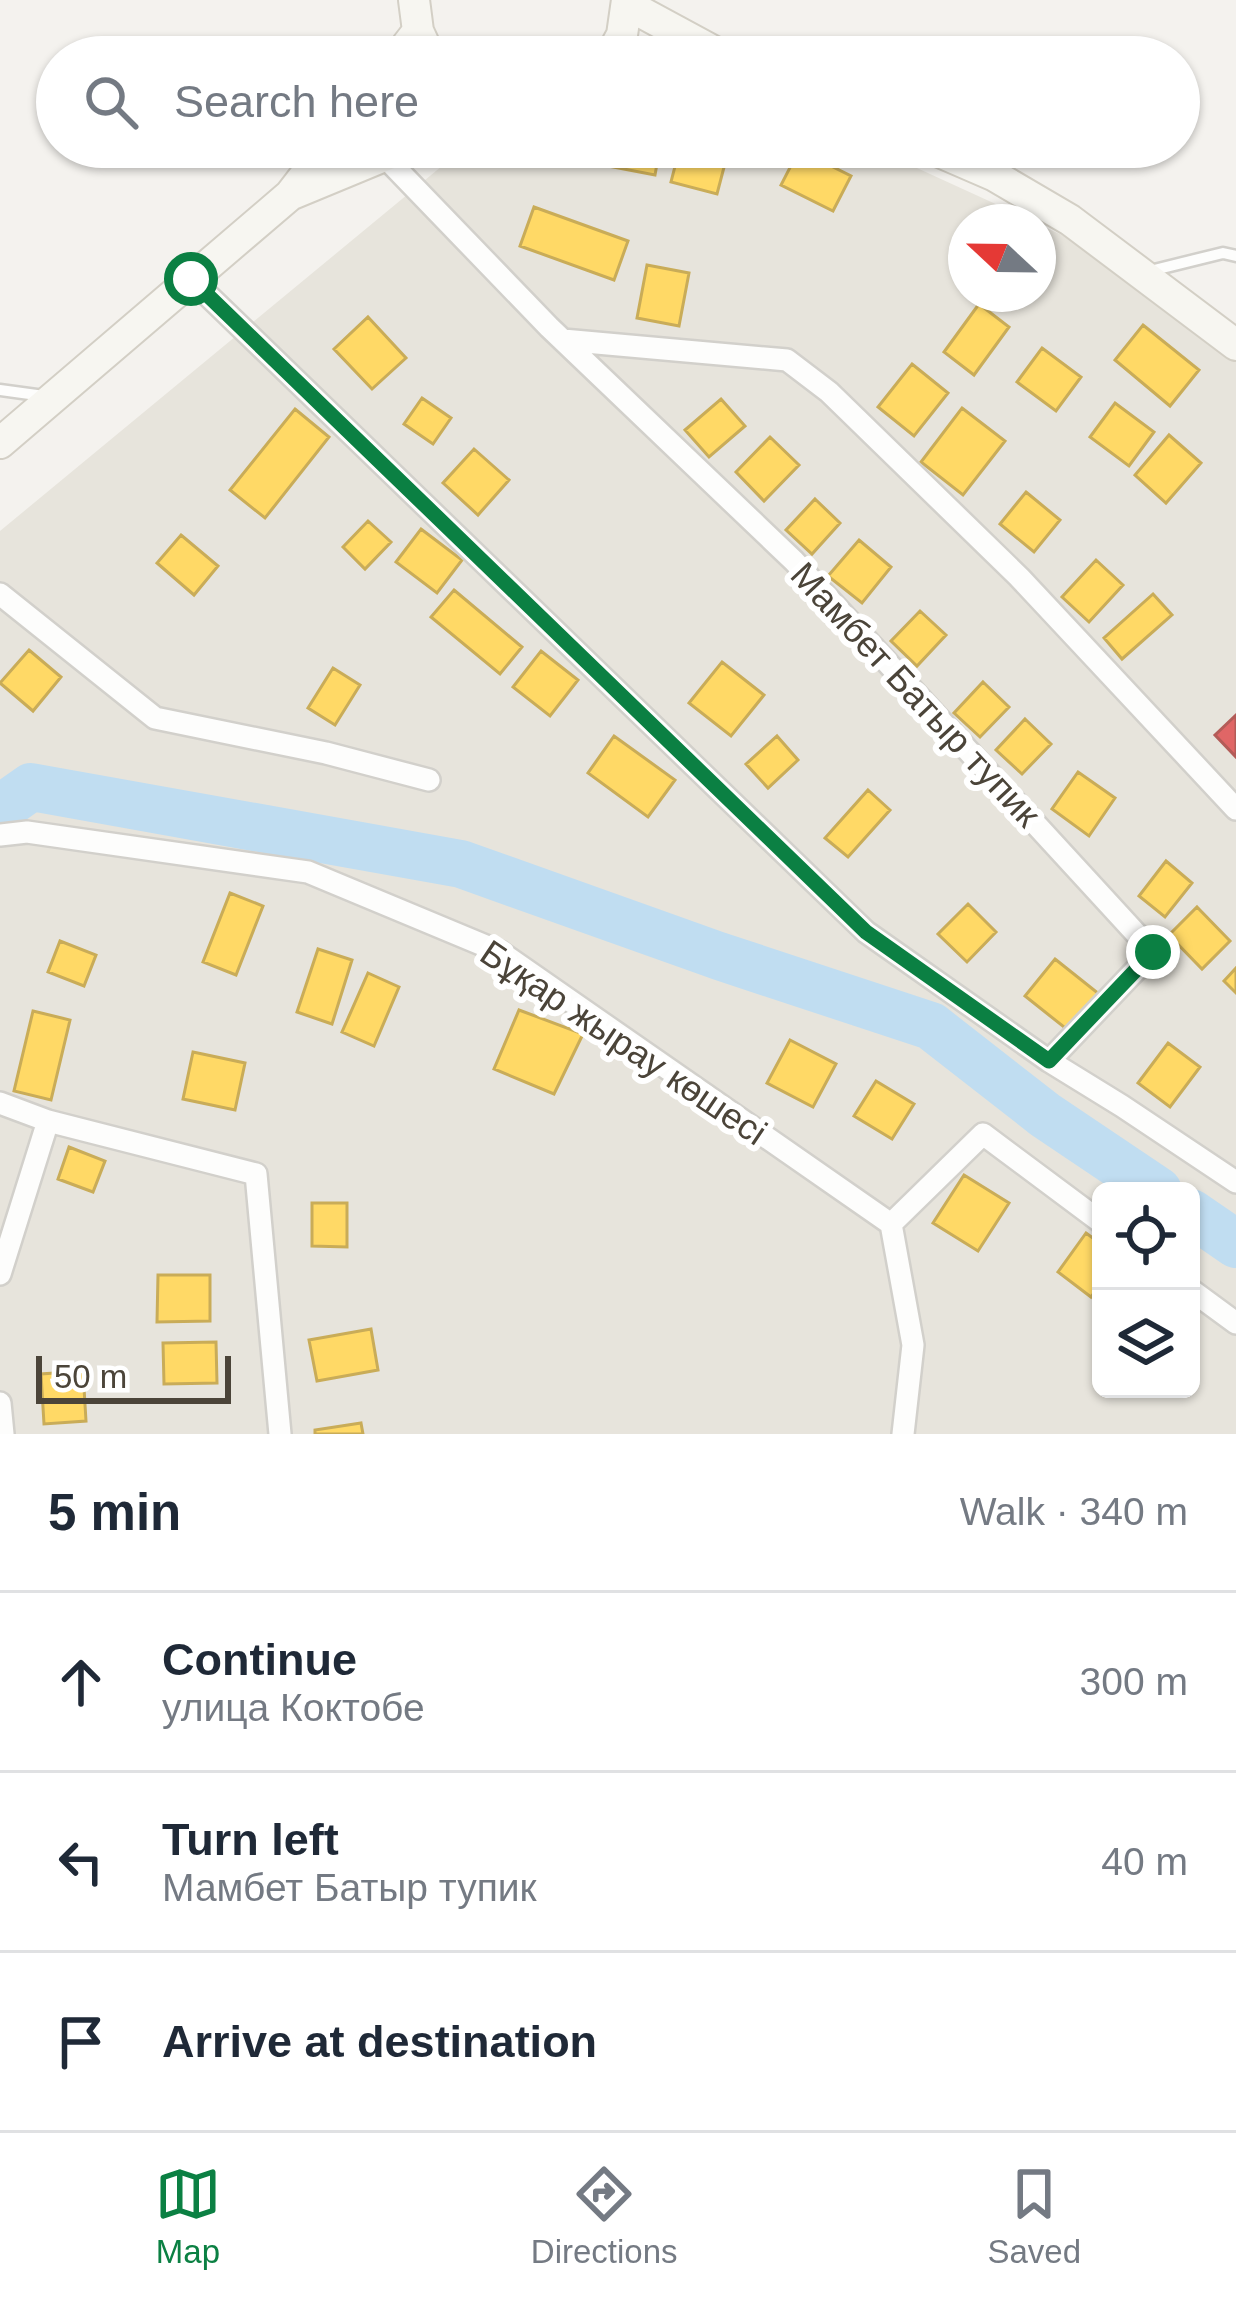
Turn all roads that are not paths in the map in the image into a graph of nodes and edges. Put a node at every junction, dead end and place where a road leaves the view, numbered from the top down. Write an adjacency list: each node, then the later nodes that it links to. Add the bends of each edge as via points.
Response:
1 (627, 2): 2 (main road); 3 (main road)
2 (621, 36)
3 (687, 36)
4 (311, 168): 8 (main road)
5 (357, 168): 8 (main road)
6 (410, 168): 12 (street, Мамбет Батыр тупик)
7 (977, 168): 10 (main road)
8 (290, 195): 11 (main road)
9 (1236, 256): 10 (lane)
10 (1143, 272): 13 (main road)
11 (191, 279): 15 (main road); 21 (street, via 866,932)
12 (563, 340): 19 (street, via 787,360 1019,577); 21 (street, Мамбет Батыр тупик, via 794,561 1153,952)
13 (1236, 345)
14 (0, 390): 15 (lane)
15 (52, 397): 16 (main road)
16 (0, 443)
17 (0, 594): 18 (street, via 154,718)
18 (429, 780)
19 (1236, 809)
20 (0, 835): 26 (street, Бұқар жырау көшесі, via 27,832 308,872 500,952)
21 (1049, 1061): 24 (street)
22 (0, 1102): 23 (street)
23 (48, 1121): 27 (street); 32 (street, via 256,1174)
24 (1236, 1182)
25 (1092, 1215): 26 (street, via 983,1134)
26 (891, 1224): 33 (street, via 913,1345)
27 (0, 1274)
28 (1200, 1297): 29 (street)
29 (1236, 1323)
30 (0, 1403): 31 (street)
31 (3, 1434)
32 (280, 1434)
33 (903, 1434)

